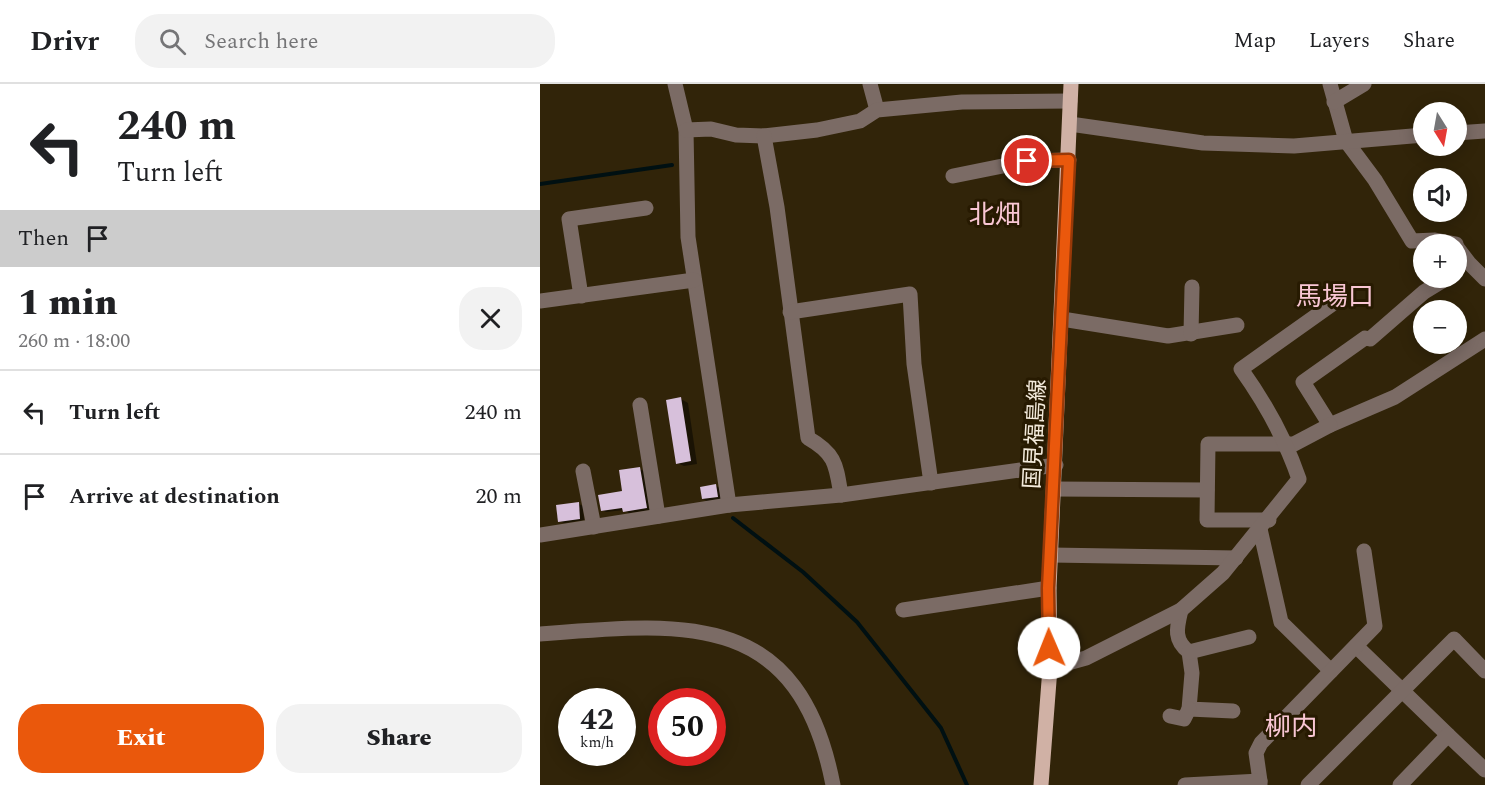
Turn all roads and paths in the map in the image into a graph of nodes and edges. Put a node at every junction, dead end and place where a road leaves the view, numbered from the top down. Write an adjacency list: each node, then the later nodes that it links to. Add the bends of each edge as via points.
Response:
1 (675, 84): 10 (street)
2 (870, 84): 8 (street)
3 (1071, 84): 6 (main road, 国見福島線)
4 (1330, 84): 7 (street)
5 (1364, 84): 7 (street)
6 (1070, 101): 8 (street, via 962,102); 9 (main road, 国見福島線)
7 (1334, 102): 15 (street)
8 (877, 110): 13 (street, via 860,121)
9 (1070, 124): 15 (street, via 1203,143 1294,146); 16 (main road, 国見福島線)
10 (686, 130): 13 (street); 22 (street, via 688,237)
11 (1485, 131): 12 (street)
12 (1467, 132)
13 (764, 136): 28 (street)
14 (1413, 136): 15 (street)
15 (1346, 141): 19 (street)
16 (1069, 160): 17 (street, via 1027,161); 29 (main road, 国見福島線)
17 (953, 176)
18 (646, 208): 25 (street, via 569,219)
19 (1413, 241)
20 (1467, 269): 21 (street)
21 (1485, 279)
22 (694, 280): 25 (street); 42 (street)
23 (1192, 287): 31 (street)
24 (1431, 288): 34 (street, via 1370,339 1365,338 1303,381)
25 (581, 296): 27 (street)
26 (1341, 298): 35 (street, via 1241,369)
27 (540, 301)
28 (790, 312): 38 (street, via 910,294 914,364); 41 (street, via 808,438 835,461)
29 (1062, 319): 31 (street, via 1168,336); 36 (main road, 国見福島線)
30 (1237, 325): 31 (street)
31 (1191, 334)
32 (1485, 339): 34 (street, via 1395,397)
33 (640, 405): 43 (street)
34 (1330, 425): 35 (street, via 1294,444)
35 (1287, 443): 40 (street, via 1208,444); 44 (street, via 1299,479)
36 (1056, 465): 38 (street); 39 (main road, 国見福島線)
37 (583, 471): 45 (street)
38 (930, 483): 41 (street)
39 (1054, 489): 40 (street); 48 (main road, 国見福島線)
40 (1207, 490): 44 (street, via 1207,520)
41 (842, 495): 42 (street)
42 (729, 505): 43 (street)
43 (658, 516): 45 (street)
44 (1264, 524): 49 (street); 59 (street, via 1281,622)
45 (594, 527): 46 (street)
46 (541, 530)
47 (1364, 551): 55 (street, via 1375,626)
48 (1051, 555): 49 (street); 50 (main road, 国見福島線)
49 (1236, 558): 52 (street)
50 (1048, 588): 51 (street); 58 (main road, 国見福島線)
51 (903, 610)
52 (1181, 610): 56 (street, via 1176,631 1180,645); 58 (street, via 1086,658)
53 (540, 634): 67 (street, via 671,630 747,645 783,671 809,707 819,729)
54 (1249, 637): 56 (street)
55 (1356, 646): 59 (street); 60 (street)
56 (1189, 652): 61 (street)
57 (1484, 667): 60 (street, via 1454,639)
58 (1050, 668): 68 (main road, 国見福島線)
59 (1331, 671): 66 (street, via 1261,742 1256,753)
60 (1402, 690): 64 (street); 70 (street)
61 (1189, 710): 62 (street); 63 (street, via 1184,718)
62 (1233, 711)
63 (1170, 716)
64 (1448, 735): 65 (street); 71 (street)
65 (1485, 770)
66 (1260, 783): 69 (street)
67 (833, 785)
68 (1041, 785)
69 (1185, 785)
70 (1308, 785)
71 (1400, 785)

